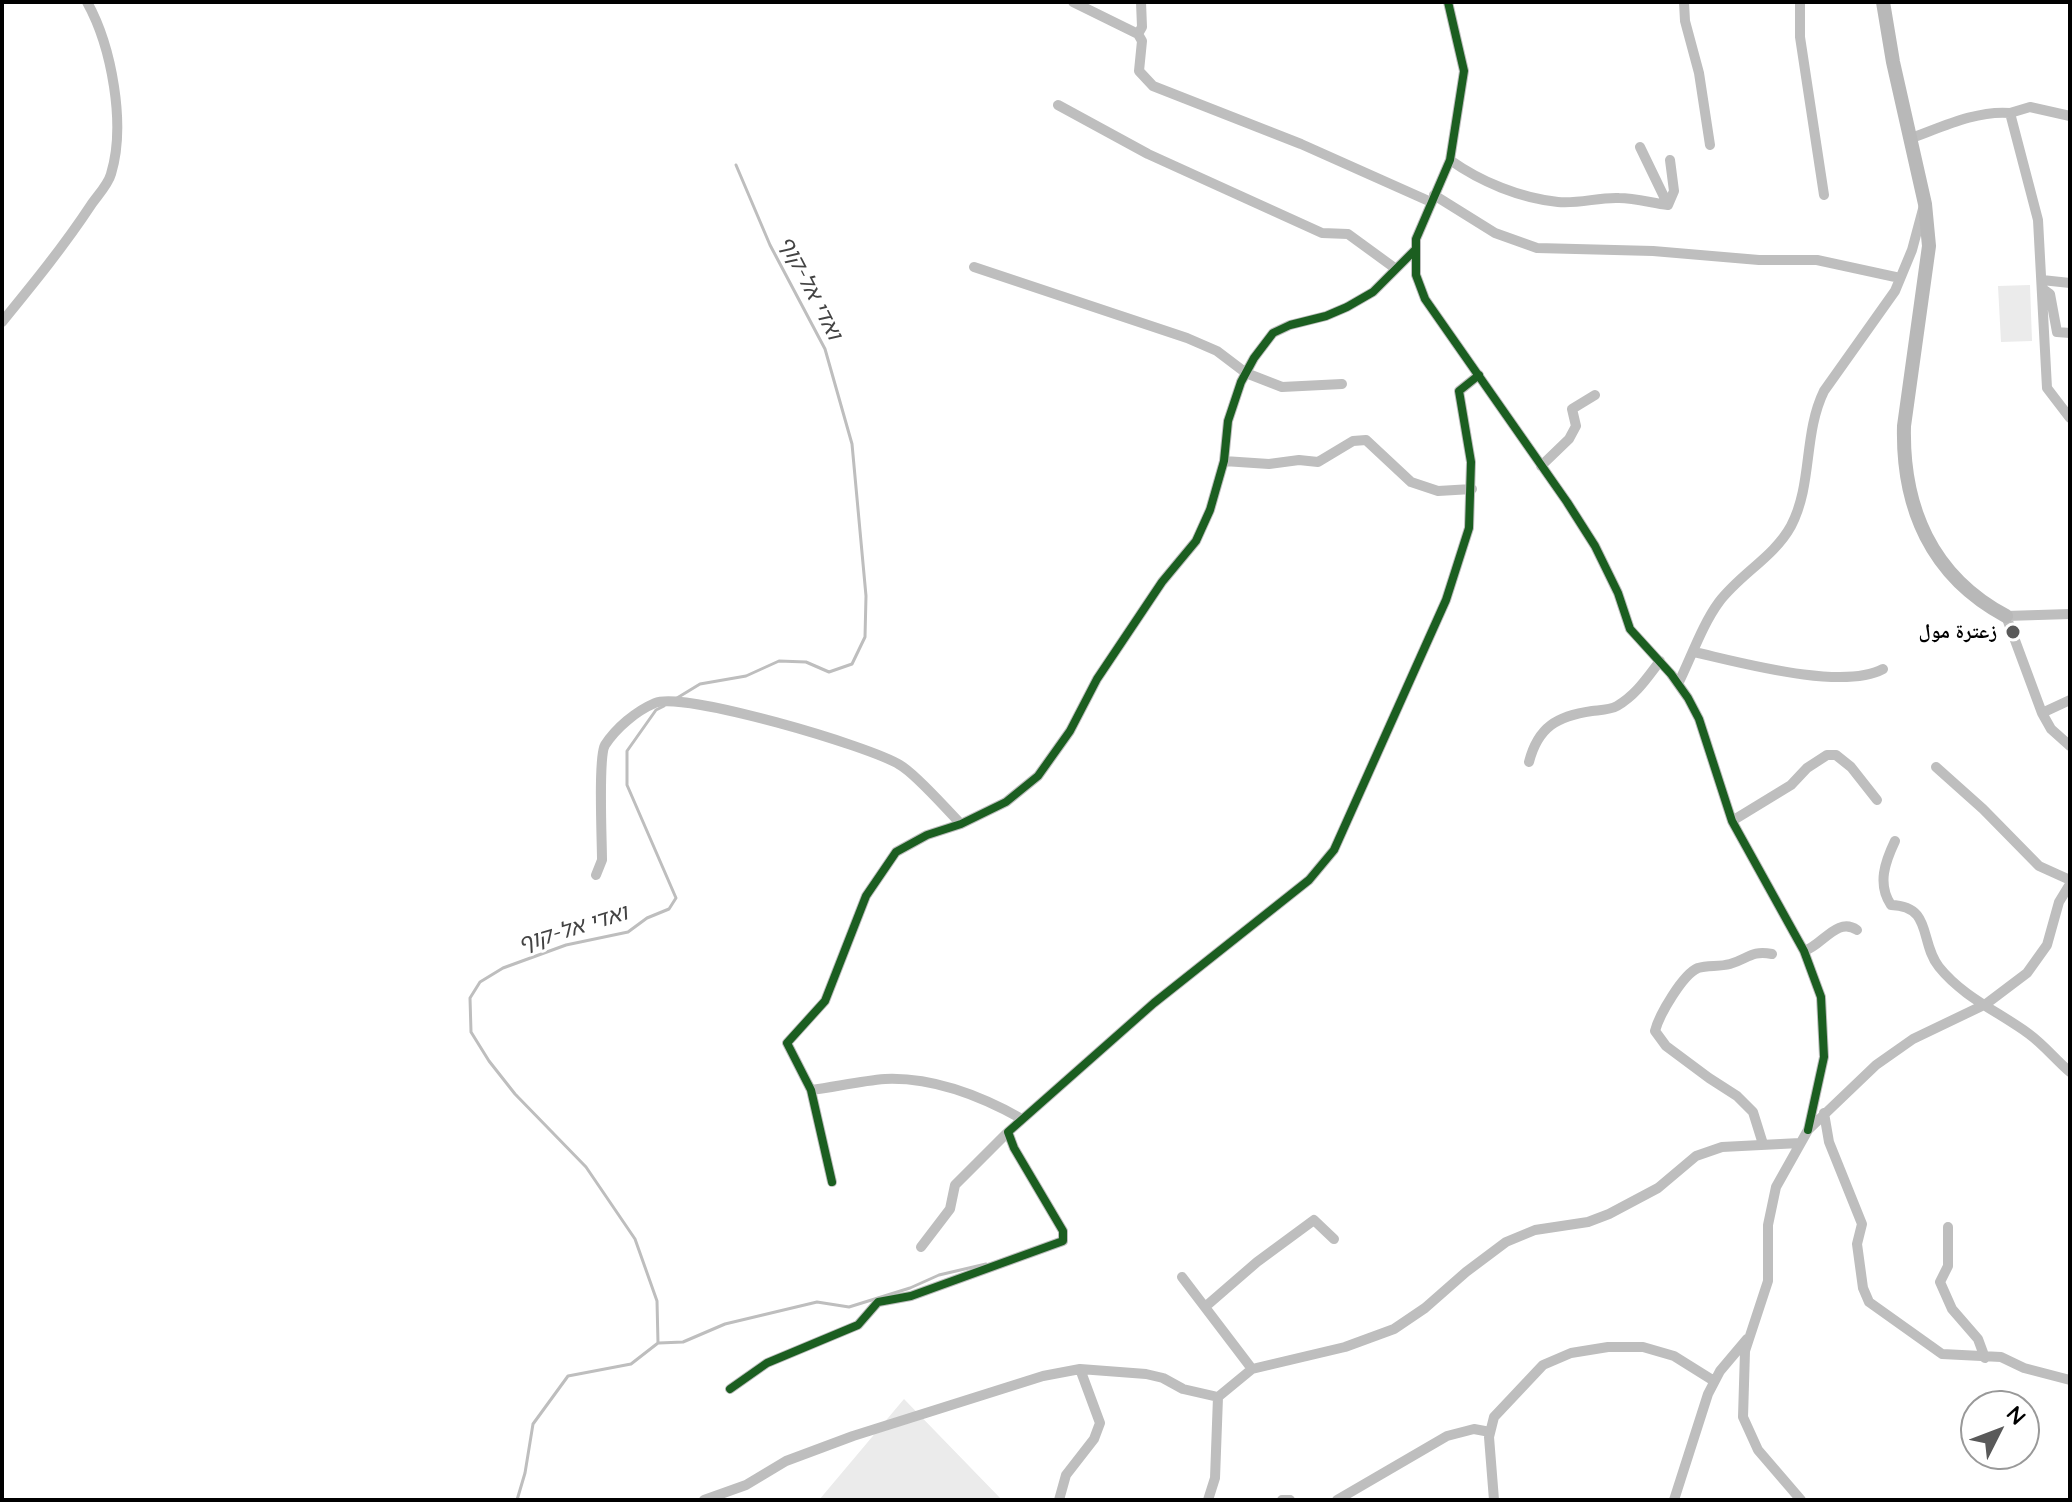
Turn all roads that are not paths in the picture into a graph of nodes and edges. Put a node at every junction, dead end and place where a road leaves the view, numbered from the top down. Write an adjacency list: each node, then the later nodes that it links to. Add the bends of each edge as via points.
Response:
1 (87, 2): 27 (street, via 107,50 116,105 111,176)
2 (1073, 2): 8 (street)
3 (1141, 2): 8 (street)
4 (1448, 2): 15 (street, via 1464,71)
5 (1684, 2): 13 (street)
6 (1800, 2): 17 (street, via 1800,37)
7 (1883, 2): 12 (street)
8 (1138, 34): 18 (street, via 1139,71 1153,86)
9 (1058, 105): 23 (street, via 1148,154 1322,233 1348,234)
10 (2010, 113): 11 (street, via 2030,107); 12 (street, via 1976,116); 26 (street, via 2038,220)
11 (2070, 116)
12 (1909, 139): 19 (street)
13 (1710, 145)
14 (1640, 147): 20 (street)
15 (1450, 160): 18 (street); 20 (street, via 1475,178 1556,202 1618,197)
16 (1670, 160): 20 (street, via 1674,191)
17 (1824, 195)
18 (1432, 199): 21 (street); 24 (street, via 1495,233 1537,248 1817,260)
19 (1925, 204): 24 (street); 38 (street, via 1929,246 1903,443 1912,508 1947,568 1986,605)
20 (1668, 205)
21 (1415, 250): 23 (street); 30 (street, via 1416,275 1425,299)
22 (974, 267): 29 (street, via 1187,338 1217,351)
23 (1396, 269): 29 (street, via 1373,292 1347,307 1273,333)
24 (1900, 278): 39 (street, via 1816,408 1799,506 1790,528 1718,603)
25 (2070, 283): 26 (street)
26 (2042, 284): 28 (street, via 2050,294 2057,332); 33 (street, via 2047,388)
27 (2, 322)
28 (2070, 333)
29 (1246, 373): 31 (street, via 1282,387); 34 (street, via 1228,421)
30 (1479, 375): 35 (street); 36 (street, via 1459,391)
31 (1342, 384)
32 (1595, 395): 35 (street, via 1572,409 1576,426 1569,439)
33 (2070, 418)
34 (1224, 461): 36 (street, via 1318,462 1353,441 1366,440 1411,482 1438,491); 50 (street, via 1196,541 1137,618 1038,776 1006,802)
35 (1541, 466): 40 (street, via 1595,546 1630,629)
36 (1472, 489): 61 (street, via 1469,528 1446,600 1323,866)
37 (2070, 614): 38 (street)
38 (2006, 616): 44 (street)
39 (1694, 652): 41 (street, via 1780,672 1869,677); 42 (street)
40 (1660, 661): 42 (street); 46 (street, via 1639,690 1614,708 1576,713 1550,724 1534,744)
41 (1883, 669)
42 (1678, 684): 49 (street, via 1699,719)
43 (2070, 700): 44 (street)
44 (2042, 713): 45 (street)
45 (2070, 746)
46 (1529, 762)
47 (1936, 767): 53 (street, via 2039,866)
48 (1877, 800): 49 (street, via 1851,767 1836,755 1827,755 1791,785)
49 (1732, 821): 55 (street)
50 (961, 824): 52 (street, via 901,765 719,707 657,701 622,725 602,749 602,860); 59 (street, via 896,852 866,896 825,1001 787,1043)
51 (1895, 841): 57 (street, via 1886,860 1885,896 1891,905 1913,909 1934,961 1952,982)
52 (596, 875)
53 (2070, 882): 57 (street, via 2047,945 2027,973)
54 (1857, 930): 55 (street, via 1843,926)
55 (1804, 951): 62 (street, via 1821,997 1824,1057)
56 (1772, 954): 65 (street, via 1754,952 1729,964 1693,970 1655,1031 1666,1046 1753,1112)
57 (1986, 1004): 58 (street); 60 (street, via 1893,1052)
58 (2070, 1072)
59 (811, 1090): 61 (street, via 885,1079 922,1081 968,1094); 66 (street)
60 (1824, 1113): 62 (street); 73 (street, via 1829,1142 1862,1224 1857,1244 1869,1302 1942,1354)
61 (1022, 1119): 63 (street)
62 (1808, 1130): 64 (street)
63 (1008, 1132): 69 (street, via 955,1185 950,1209); 78 (street, via 1063,1231 1063,1241 911,1296 878,1302 858,1325 767,1363)
64 (1800, 1143): 65 (street); 72 (street, via 1771,1202 1768,1281)
65 (1763, 1144): 75 (street, via 1722,1147 1696,1156 1658,1188 1609,1214 1506,1242 1394,1329 1345,1347)
66 (832, 1182)
67 (1948, 1227): 73 (street, via 1948,1266 1940,1282)
68 (1334, 1239): 71 (street, via 1314,1220)
69 (921, 1247)
70 (1182, 1277): 71 (street)
71 (1205, 1307): 75 (street)
72 (1748, 1337): 77 (street); 89 (street, via 1743,1417 1758,1450)
73 (1985, 1358): 76 (street, via 2001,1357)
74 (1080, 1369): 79 (street, via 1146,1374); 81 (street, via 853,1436); 82 (street, via 1100,1423 1066,1475)
75 (1252, 1369): 79 (street)
76 (2070, 1380)
77 (1714, 1381): 80 (street, via 1674,1356 1643,1347 1571,1353 1543,1365 1494,1417); 88 (street)
78 (730, 1389)
79 (1218, 1397): 83 (street, via 1215,1478)
80 (1490, 1432): 86 (street, via 1474,1429 1447,1436); 87 (street)
81 (704, 1500)
82 (1059, 1500)
83 (1208, 1500)
84 (1282, 1500): 85 (street)
85 (1290, 1500)
86 (1337, 1500)
87 (1494, 1500)
88 (1674, 1500)
89 (1801, 1500)

